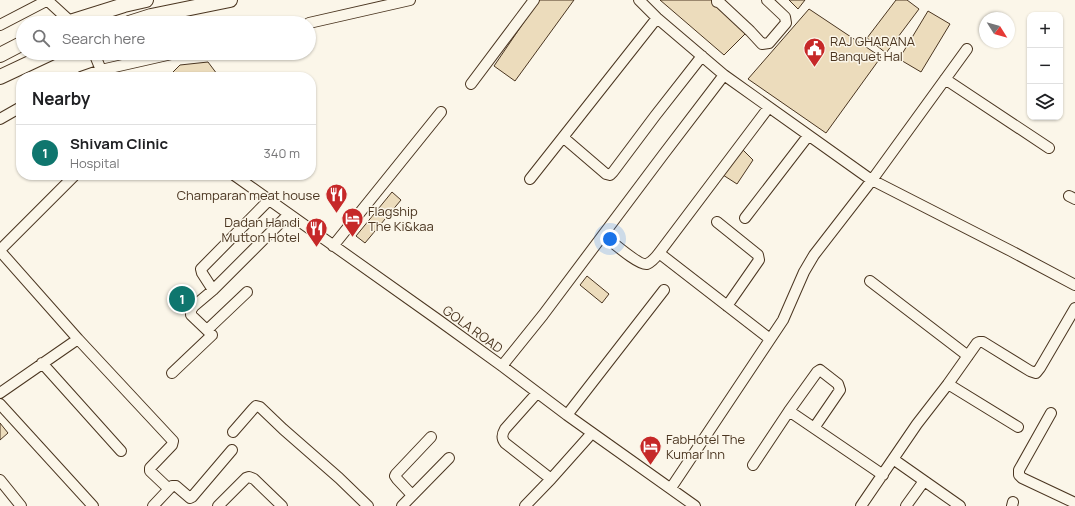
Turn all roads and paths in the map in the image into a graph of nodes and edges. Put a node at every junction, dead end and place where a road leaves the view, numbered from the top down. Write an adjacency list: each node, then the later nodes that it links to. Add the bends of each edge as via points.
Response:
1 (47, 0): 10 (street); 11 (street)
2 (146, 0): 12 (highway)
3 (230, 0): 13 (highway)
4 (410, 0): 15 (street)
5 (534, 0): 29 (street)
6 (639, 0): 14 (street)
7 (717, 0): 8 (street, via 762,44 766,44 786,23 785,17)
8 (767, 0)
9 (16, 16): 16 (street)
10 (17, 16)
11 (63, 16)
12 (88, 16)
13 (151, 16)
14 (658, 18): 20 (street); 35 (street)
15 (316, 21)
16 (0, 25)
17 (16, 47): 19 (highway)
18 (967, 49): 28 (street)
19 (0, 55)
20 (702, 56): 26 (street); 35 (street, via 610,175)
21 (36, 60): 27 (highway)
22 (97, 60): 24 (street)
23 (152, 60): 25 (street)
24 (103, 72)
25 (111, 72)
26 (724, 75): 30 (street); 45 (street)
27 (0, 77)
28 (945, 79): 36 (street); 40 (street)
29 (471, 84)
30 (769, 107): 34 (street); 48 (street)
31 (16, 111): 33 (street)
32 (441, 112): 46 (street)
33 (0, 119)
34 (808, 136): 40 (street); 43 (street)
35 (564, 138): 37 (street)
36 (1049, 148)
37 (530, 179)
38 (70, 180): 47 (street)
39 (241, 180): 41 (street, GOLA ROAD)
40 (872, 180): 50 (street); 59 (street, via 809,264 787,311)
41 (268, 200): 42 (street, GOLA ROAD); 51 (street, via 201,269)
42 (289, 214): 46 (street, GOLA ROAD); 51 (street)
43 (745, 218)
44 (717, 222): 54 (street, via 758,255 759,260)
45 (603, 235): 48 (street, via 644,264); 62 (street)
46 (333, 246): 62 (street, GOLA ROAD)
47 (0, 251): 58 (street)
48 (659, 253): 54 (street)
49 (870, 281): 60 (street)
50 (1075, 285)
51 (213, 290): 57 (street, via 191,310 191,315)
52 (664, 290): 70 (street)
53 (247, 292): 57 (street)
54 (727, 306): 59 (street)
55 (1075, 308): 56 (street)
56 (1071, 324): 60 (street, via 1036,372 981,342 977,343)
57 (207, 330): 63 (street, via 212,335)
58 (78, 339): 61 (street); 86 (street, via 173,441 150,468 150,471)
59 (770, 339): 85 (street)
60 (968, 356): 64 (street)
61 (42, 363): 66 (street); 77 (street)
62 (502, 366): 65 (street, GOLA ROAD)
63 (172, 373)
64 (948, 384): 71 (street); 79 (street)
65 (537, 392): 70 (street, GOLA ROAD); 82 (street, via 505,429 502,437 505,443)
66 (0, 393)
67 (0, 404): 90 (street)
68 (789, 411): 72 (street); 72 (street, via 817,372 822,371 838,384 840,390); 80 (street)
69 (1051, 413): 88 (street, via 1019,470 1019,475)
70 (567, 416): 74 (street, GOLA ROAD)
71 (1018, 427)
72 (814, 428): 81 (street)
73 (233, 432): 94 (street, via 256,406 260,407)
74 (592, 432): 82 (street); 85 (street, GOLA ROAD)
75 (431, 436): 87 (street, via 396,474 396,479)
76 (232, 450): 86 (street, via 190,498 176,486)
77 (121, 451)
78 (449, 458): 87 (street)
79 (893, 459): 81 (street); 84 (street)
80 (753, 465)
81 (883, 475): 98 (street)
82 (551, 479): 96 (street)
83 (0, 480): 89 (street)
84 (924, 481): 99 (street); 100 (street)
85 (671, 488): 97 (street, GOLA ROAD)
86 (169, 489): 91 (street)
87 (412, 495): 95 (street)
88 (1075, 503)
89 (21, 506)
90 (93, 506)
91 (153, 506)
92 (218, 506): 93 (street, via 249,477)
93 (282, 506)
94 (368, 506)
95 (402, 506)
96 (525, 506)
97 (695, 506)
98 (861, 506)
99 (906, 506)
100 (960, 506)

